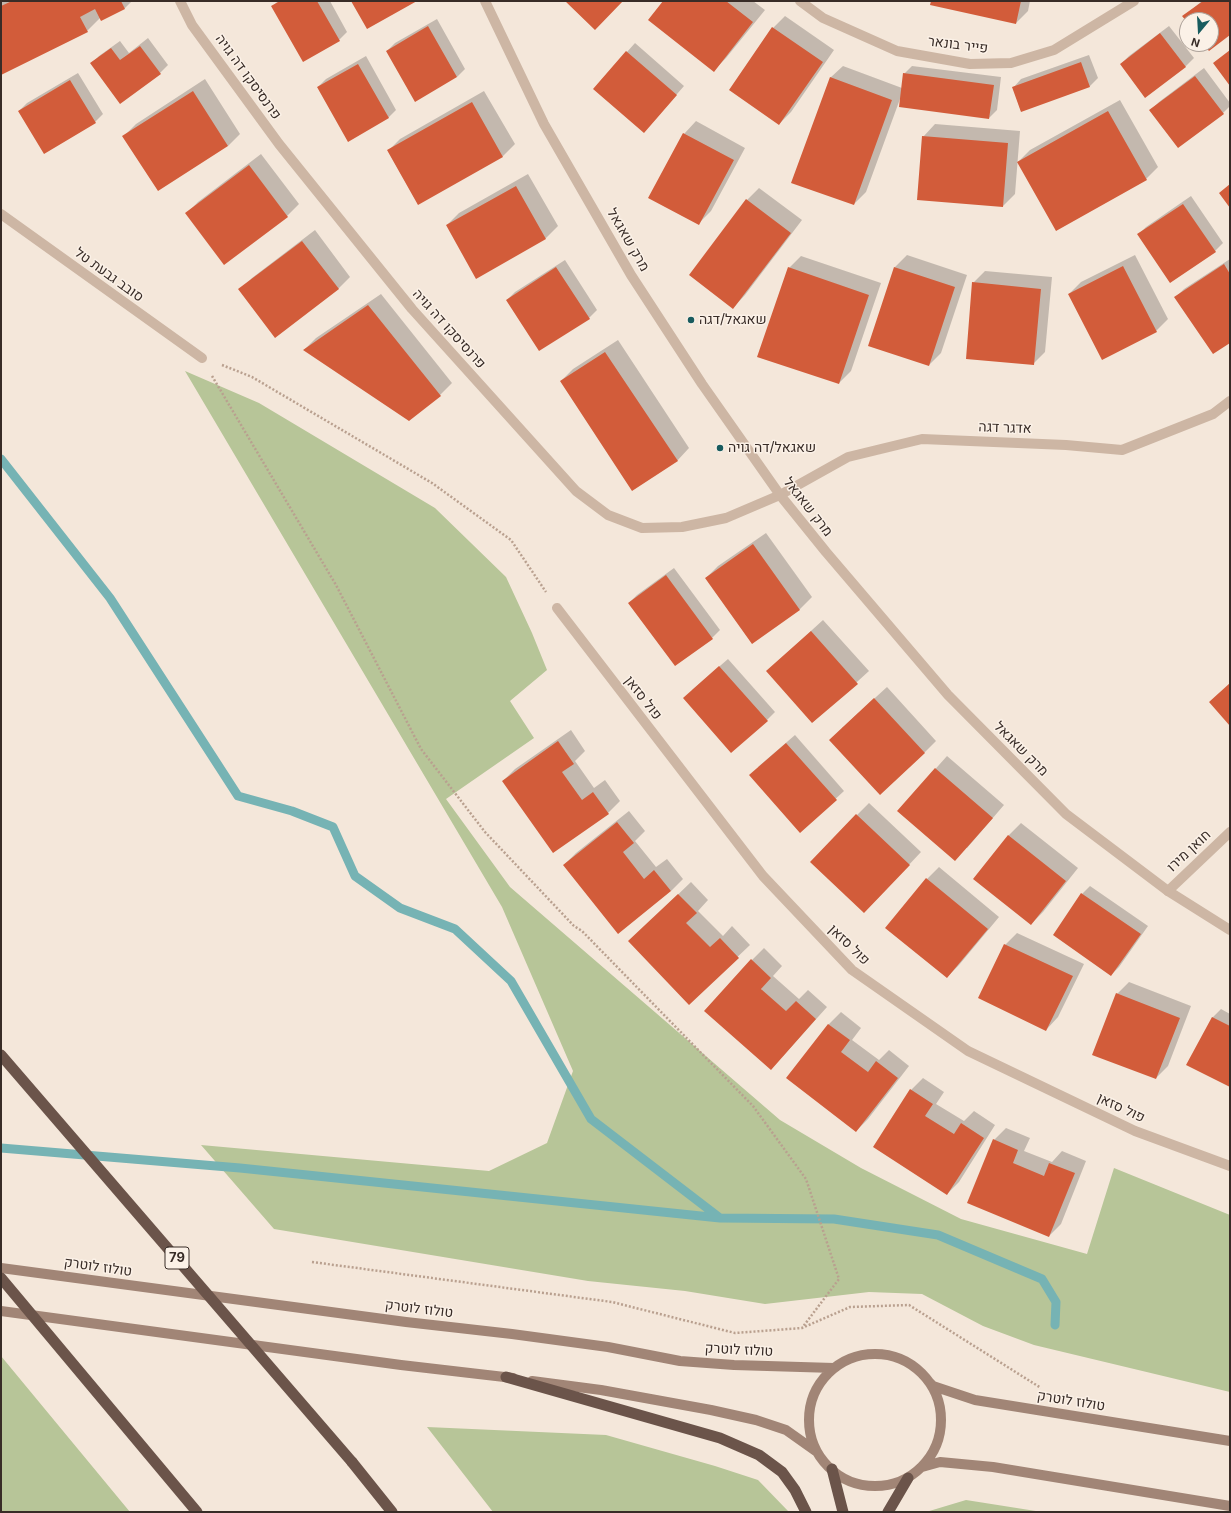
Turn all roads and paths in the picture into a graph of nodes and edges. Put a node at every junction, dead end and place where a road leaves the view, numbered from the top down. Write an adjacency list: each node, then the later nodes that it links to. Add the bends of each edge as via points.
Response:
1 (180, 1): 8 (street, פרנסיסקו דה גויה, via 192,24 279,144 382,272 412,309 576,491 608,516 642,528 682,527 726,518)
2 (485, 1): 8 (street, מרק שאגאל, via 544,124 631,275 702,384)
3 (800, 1): 4 (street, פייר בונאר, via 823,18 897,51 970,64 1011,63 1054,50)
4 (1134, 1)
5 (1, 214): 6 (street, סובב גבעת טל)
6 (202, 358): 9 (path, via 252,377 432,483 511,540); 19 (path, via 336,585 421,749 485,832 574,926 582,931 753,1106 806,1179 840,1279)
7 (1230, 401): 8 (street, אדגר דגה, via 1213,414 1122,450 922,439 848,457)
8 (780, 495): 11 (street, מרק שאגאל, via 948,695 1066,814)
9 (557, 608): 14 (street, פול סזאן, via 763,876 852,970 968,1051 1135,1131)
10 (1230, 832): 11 (street, חואן מירו)
11 (1168, 891): 12 (street, מרק שאגאל)
12 (1230, 930)
13 (1, 1055): 31 (highway, 79, bridge, via 352,1462)
14 (1230, 1166)
15 (312, 1262): 19 (path, via 612,1302 735,1333)
16 (1, 1268): 20 (main road, טולוז לוטרק, via 608,1347 680,1361)
17 (1, 1278): 30 (highway, bridge)
18 (1, 1311): 22 (main road)
19 (802, 1328): 23 (path, via 850,1306 909,1305)
20 (834, 1368): 21 (main road, via 854,1357 875,1354 897,1357); 25 (main road, via 821,1381 810,1410 811,1434)
21 (916, 1368): 24 (main road, טולוז לוטרק, via 933,1386 975,1400); 26 (main road, via 932,1385 940,1405 941,1428 935,1449)
22 (506, 1377): 25 (main road, via 601,1390 756,1420 786,1430); 32 (highway, via 720,1438 759,1455 782,1472)
23 (1047, 1392)
24 (1230, 1441)
25 (818, 1452): 27 (main road)
26 (922, 1467): 28 (main road); 29 (main road, via 940,1462 993,1467)
27 (832, 1469): 28 (main road, via 849,1480 868,1485 889,1484); 33 (highway)
28 (908, 1478): 34 (highway)
29 (1230, 1506)
30 (197, 1512)
31 (392, 1512)
32 (806, 1512)
33 (843, 1512)
34 (888, 1512)

